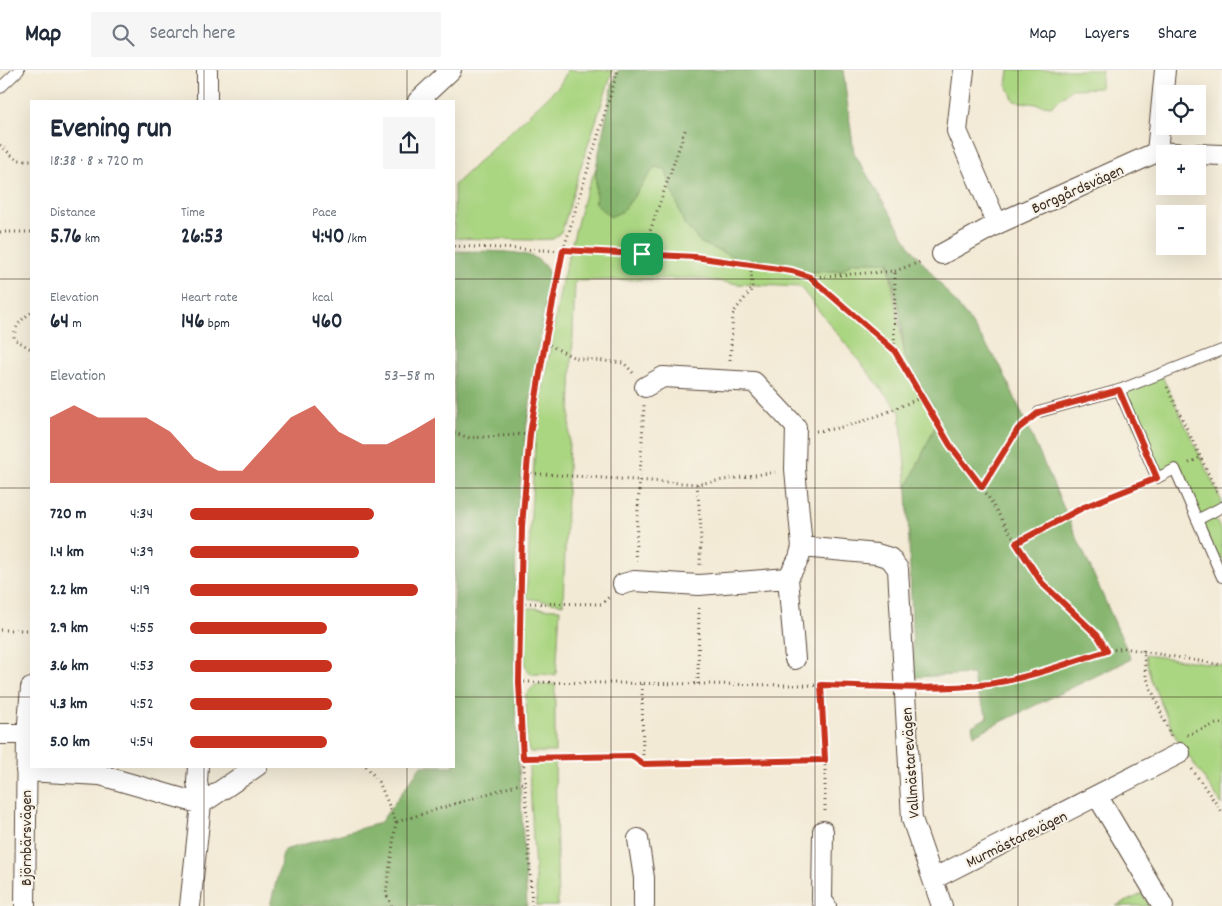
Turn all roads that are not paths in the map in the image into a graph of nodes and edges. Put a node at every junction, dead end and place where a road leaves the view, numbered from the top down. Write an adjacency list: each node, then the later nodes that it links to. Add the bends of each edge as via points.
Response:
1 (19, 70): 6 (lane)
2 (207, 70): 7 (street)
3 (451, 70): 8 (street)
4 (964, 70): 13 (street, via 957,131)
5 (1165, 70): 9 (street)
6 (0, 88)
7 (207, 100)
8 (419, 100)
9 (1158, 145)
10 (1156, 152): 13 (street, Borggårdsvägen)
11 (1206, 154): 12 (street)
12 (1222, 155)
13 (997, 224): 14 (street, Borggårdsvägen)
14 (942, 254)
15 (1222, 350): 17 (lane)
16 (645, 387): 21 (street, via 663,377 754,382 796,427 795,469)
17 (1119, 390): 18 (lane); 20 (lane, via 1157,478 1175,469)
18 (1039, 412)
19 (1222, 507): 20 (lane)
20 (1197, 520): 22 (lane)
21 (802, 547): 23 (street); 37 (street, Vallmästarevägen, via 877,554 890,558 898,569 912,819)
22 (1222, 577)
23 (788, 578): 24 (street, via 699,585); 25 (street)
24 (628, 582)
25 (795, 659)
26 (30, 700): 28 (street, Björnbärsvägen)
27 (0, 734): 28 (street)
28 (27, 734): 32 (street, Björnbärsvägen)
29 (1181, 745): 33 (street, Murmästarevägen)
30 (198, 768): 34 (street)
31 (254, 768): 34 (street)
32 (26, 771): 34 (street, Björnbärsvägen, via 100,774); 38 (street, Björnbärsvägen)
33 (1098, 797): 37 (street, Murmästarevägen); 43 (street)
34 (201, 804): 39 (street)
35 (823, 831): 41 (street, via 822,900)
36 (638, 839): 40 (street)
37 (933, 879): 42 (street, Vallmästarevägen)
38 (25, 906)
39 (190, 906)
40 (644, 906)
41 (826, 906)
42 (942, 906)
43 (1163, 906)

